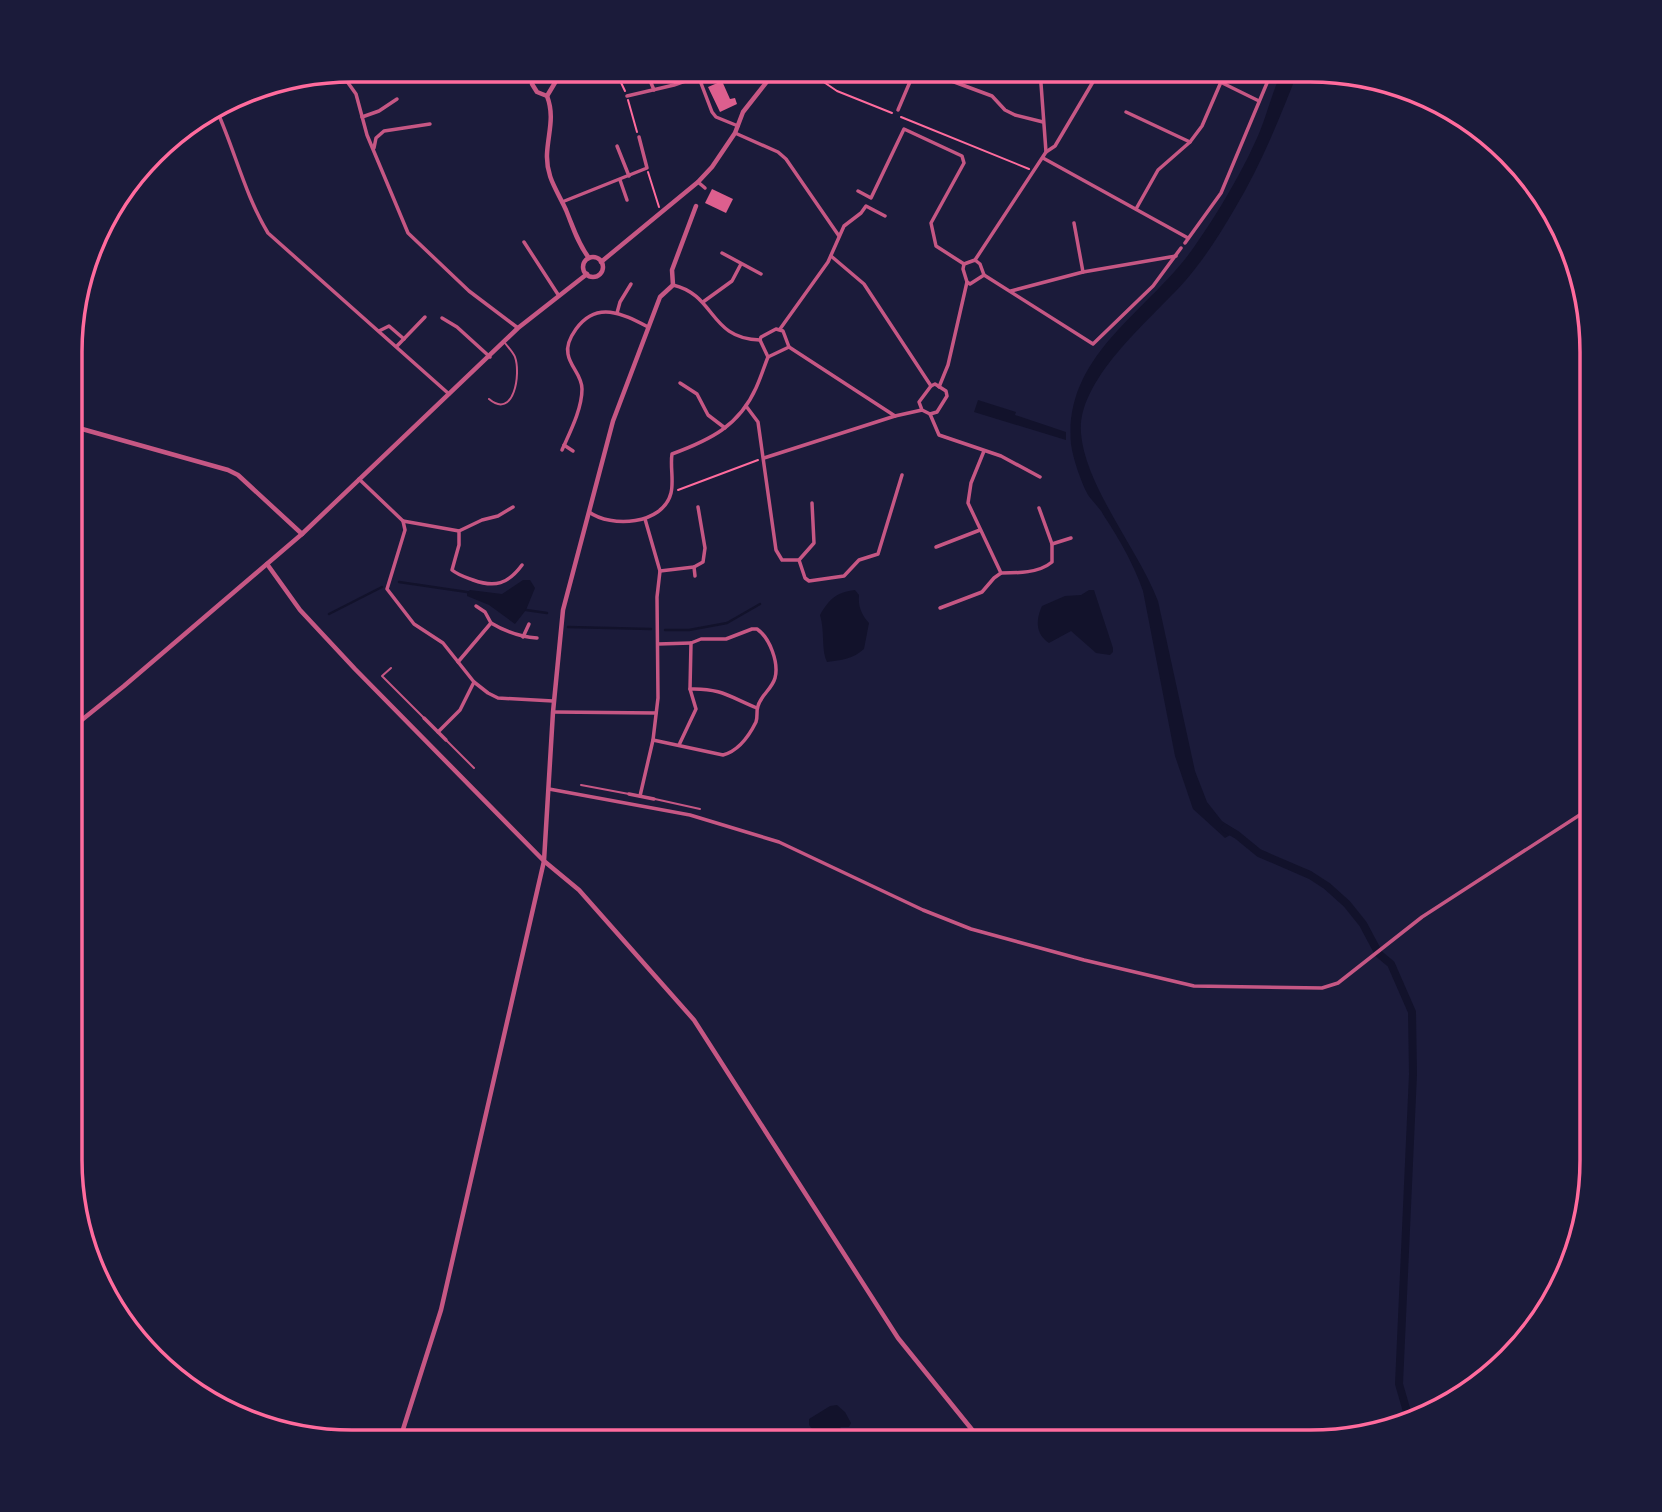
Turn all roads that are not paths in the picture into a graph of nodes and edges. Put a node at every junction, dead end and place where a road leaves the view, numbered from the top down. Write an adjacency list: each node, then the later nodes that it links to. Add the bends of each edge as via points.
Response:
1 (348, 82): 22 (street)
2 (532, 82): 15 (street, via 537,92)
3 (555, 82): 15 (street)
4 (651, 82): 14 (street)
5 (680, 82): 14 (street)
6 (701, 82): 25 (street, via 716,117)
7 (766, 82): 25 (street)
8 (910, 82): 19 (street)
9 (954, 82): 23 (street, via 992,96 1016,115)
10 (1041, 82): 23 (street)
11 (1093, 82): 31 (street, via 1055,146)
12 (1222, 82): 18 (street); 28 (street)
13 (1267, 82): 18 (street)
14 (654, 90): 16 (street)
15 (547, 96): 39 (street, via 552,115 547,167)
16 (627, 96)
17 (397, 99): 22 (street)
18 (1259, 101): 45 (street, via 1221,193)
19 (898, 110)
20 (1126, 112): 28 (street)
21 (219, 117): 73 (street, via 253,208 268,233)
22 (362, 117): 30 (street)
23 (1043, 122): 31 (street)
24 (430, 124): 30 (street, via 384,131 376,138)
25 (738, 126): 26 (street)
26 (735, 133): 35 (street); 44 (street, via 786,159)
27 (639, 137): 33 (street, via 647,168)
28 (1190, 142): 41 (street, via 1158,170)
29 (617, 146): 33 (street)
30 (374, 150): 71 (street, via 408,233 469,291)
31 (1046, 152): 32 (street)
32 (1043, 158): 41 (street); 53 (street)
33 (629, 176): 34 (street)
34 (620, 180): 38 (street); 39 (street)
35 (698, 182): 36 (street); 54 (street)
36 (705, 188)
37 (858, 191): 56 (street, via 871,198 905,129 962,156 964,163 931,223 936,246)
38 (628, 200)
39 (562, 202): 52 (street)
40 (696, 206): 63 (street, via 672,270)
41 (1136, 209): 45 (street)
42 (885, 216): 44 (street, via 866,206)
43 (1074, 223): 57 (street)
44 (839, 236): 50 (street)
45 (1188, 238): 47 (street)
46 (524, 242): 65 (street)
47 (1185, 243)
48 (1181, 248): 51 (street)
49 (722, 253): 55 (street)
50 (831, 256): 72 (street); 82 (street, via 864,284)
51 (1176, 256): 57 (street); 64 (street, via 1153,286 1093,344)
52 (589, 258): 54 (street); 58 (street, via 584,266)
53 (975, 260): 56 (street); 60 (street)
54 (601, 262): 58 (street, via 598,275)
55 (741, 264): 59 (street); 66 (street, via 732,281)
56 (964, 264): 61 (street)
57 (1083, 272): 64 (street)
58 (587, 274): 65 (street)
59 (761, 274)
60 (984, 275): 61 (street); 64 (street)
61 (967, 282): 83 (street)
62 (631, 285): 67 (street)
63 (673, 285): 66 (street, via 687,288); 70 (street, via 660,297)
64 (1010, 291)
65 (559, 296): 71 (street)
66 (703, 302): 75 (street, via 724,330 736,337)
67 (617, 313): 70 (street); 92 (street, via 589,317 568,344 582,389)
68 (425, 317): 74 (street)
69 (443, 318): 79 (street)
70 (648, 327): 106 (street, via 613,421)
71 (519, 328): 76 (street)
72 (780, 329): 75 (street); 78 (street)
73 (379, 331): 74 (street, via 389,326); 77 (street)
74 (404, 340): 77 (street)
75 (760, 340): 80 (street)
76 (504, 342): 79 (street); 85 (lane, via 514,357 514,396 502,405)
77 (397, 346): 84 (street)
78 (789, 347): 80 (street); 89 (street)
79 (490, 357): 84 (street)
80 (768, 357): 86 (street)
81 (680, 383): 90 (street, via 697,394 708,415)
82 (931, 386): 83 (street); 87 (street, via 919,402)
83 (939, 387): 88 (street, via 947,396 937,412)
84 (451, 395): 101 (street)
85 (489, 399)
86 (746, 406): 90 (street); 98 (street, via 758,422)
87 (922, 410): 88 (street); 89 (street)
88 (930, 414): 94 (street, via 939,435)
89 (895, 416): 98 (street)
90 (725, 428): 96 (street)
91 (82, 429): 111 (street, via 228,470)
92 (564, 445): 93 (street); 95 (street)
93 (562, 450)
94 (984, 451): 100 (street); 109 (street, via 968,503)
95 (573, 452)
96 (671, 456): 97 (street); 107 (street, via 671,493 660,509)
97 (664, 457)
98 (764, 458): 115 (street, via 776,550 782,560)
99 (902, 475): 115 (street, via 878,554 859,560 844,576 809,581)
100 (1040, 477)
101 (359, 479): 108 (street); 111 (street)
102 (812, 503): 115 (street, via 814,543)
103 (698, 506): 118 (street, via 705,554 703,562)
104 (513, 507): 110 (street)
105 (1039, 508): 113 (street)
106 (589, 512): 107 (street, via 618,521); 134 (street, via 563,610)
107 (645, 519): 119 (street)
108 (403, 521): 110 (street); 130 (street, via 405,530 387,589 414,624 443,643)
109 (980, 530): 114 (street); 120 (street)
110 (459, 531): 117 (street, via 452,570 457,574 489,584 503,583)
111 (302, 534): 116 (street)
112 (1071, 538): 113 (street)
113 (1052, 544): 120 (street, via 1052,562 1046,567)
114 (936, 547)
115 (799, 560)
116 (267, 564): 139 (street); 152 (street, via 300,610 355,670)
117 (522, 565)
118 (694, 567): 119 (street); 121 (street)
119 (660, 570): 129 (street)
120 (1002, 573): 123 (street, via 982,592)
121 (695, 576)
122 (477, 606): 124 (street)
123 (940, 608)
124 (491, 623): 126 (street); 130 (street)
125 (529, 624): 126 (street)
126 (523, 637): 127 (street)
127 (537, 638)
128 (691, 643): 129 (street); 133 (street); 135 (street, via 726,639 752,629 762,632 775,659 775,678)
129 (658, 644): 137 (street)
130 (458, 662): 132 (street)
131 (391, 668): 138 (lane, via 382,676)
132 (474, 682): 134 (street, via 498,698); 140 (street, via 460,710)
133 (690, 689): 135 (street, via 724,691); 143 (street, via 695,709)
134 (553, 701): 136 (street)
135 (757, 708): 143 (street, via 756,722 732,753)
136 (552, 712): 137 (street); 146 (street)
137 (656, 713): 142 (street)
138 (424, 718): 140 (street)
139 (82, 720)
140 (438, 732): 141 (street)
141 (446, 740): 144 (lane)
142 (653, 740): 143 (street); 148 (street)
143 (679, 745)
144 (474, 768)
145 (582, 785): 147 (lane)
146 (548, 789): 151 (street, via 690,814 779,842 971,929 1194,986 1322,988 1338,983 1384,945); 152 (street)
147 (629, 794): 148 (street)
148 (640, 796): 149 (street)
149 (654, 799): 150 (lane)
150 (700, 810)
151 (1580, 814)
152 (544, 861): 153 (street, via 441,1310); 154 (street, via 579,890 694,1020 898,1338)
153 (403, 1430)
154 (972, 1430)

